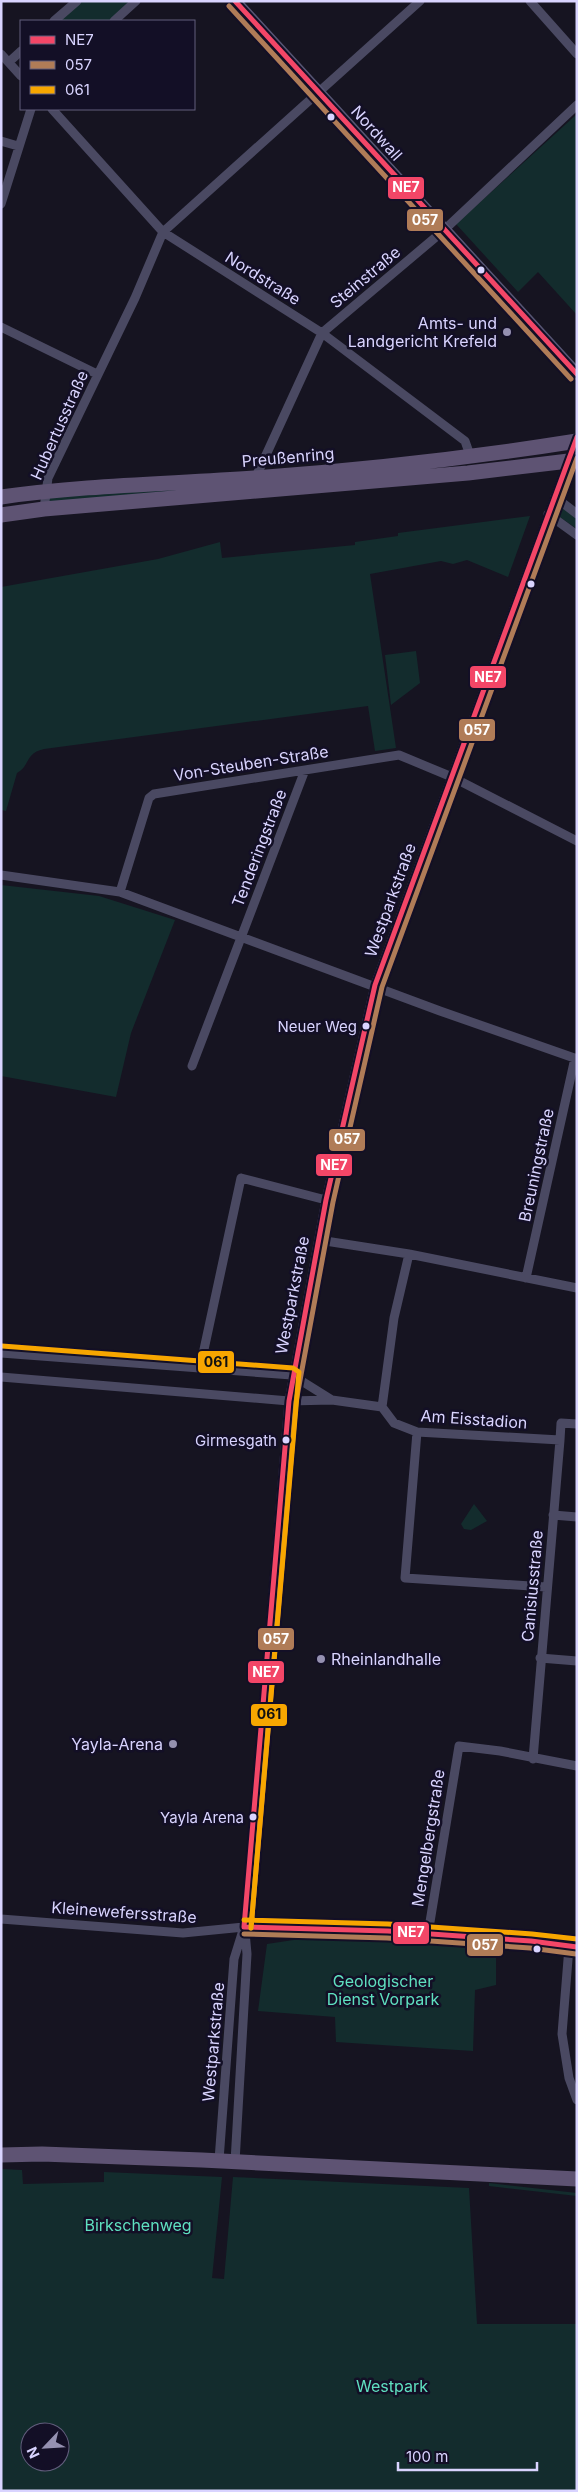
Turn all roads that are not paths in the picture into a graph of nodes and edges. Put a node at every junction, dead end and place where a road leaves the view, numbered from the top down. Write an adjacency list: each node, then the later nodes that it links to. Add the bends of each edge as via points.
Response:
1 (77, 1): 6 (street)
2 (136, 1): 7 (street)
3 (235, 1): 13 (street, Nordwall)
4 (420, 1): 13 (street, Hubertusstraße)
5 (530, 1): 10 (street)
6 (55, 20)
7 (115, 20)
8 (20, 52): 11 (street)
9 (1, 54): 11 (street)
10 (577, 54)
11 (9, 62): 12 (street)
12 (20, 75)
13 (318, 92): 20 (street, Nordwall); 21 (street, Hubertusstraße)
14 (577, 106): 20 (street, Steinstraße)
15 (30, 110): 18 (street)
16 (53, 110): 21 (street, Nordstraße)
17 (1, 141): 18 (street)
18 (18, 146): 19 (street)
19 (1, 204)
20 (443, 231): 23 (street, Steinstraße); 25 (street, Nordwall)
21 (163, 232): 23 (street, Nordstraße); 24 (street, Hubertusstraße)
22 (1, 327): 24 (street)
23 (322, 334): 27 (street, Nordstraße, via 465,441); 29 (street, Steinstraße)
24 (97, 374): 30 (street, Hubertusstraße, via 48,478)
25 (577, 374)
26 (576, 439): 27 (main road, Preußenring); 28 (street)
27 (471, 458): 29 (main road, Preußenring)
28 (573, 460): 29 (main road, Preußenring, via 468,473); 32 (street, Westparkstraße)
29 (254, 485): 30 (main road, Preußenring); 33 (main road, Preußenring)
30 (46, 492): 31 (main road, Preußenring); 33 (street, Hubertusstraße)
31 (1, 497)
32 (555, 497): 34 (street, Westparkstraße); 35 (street)
33 (44, 508): 36 (main road, Preußenring)
34 (548, 514): 37 (street); 39 (street, Westparkstraße)
35 (577, 514)
36 (1, 515)
37 (577, 535)
38 (305, 770): 39 (street, Von-Steuben-Straße, via 399,755); 42 (street, Von-Steuben-Straße, via 154,794 149,798); 43 (street, Tenderingstraße)
39 (452, 777): 40 (street); 44 (street, Westparkstraße)
40 (577, 841)
41 (1, 875): 42 (street)
42 (120, 892): 43 (street)
43 (242, 936): 44 (street); 46 (street)
44 (375, 985): 45 (street); 47 (street, Westparkstraße)
45 (576, 1058): 50 (street, Breuningstraße)
46 (192, 1066)
47 (326, 1200): 48 (street, Westparkstraße); 53 (street, via 241,1178)
48 (319, 1240): 49 (street); 54 (street, Westparkstraße)
49 (409, 1254): 50 (street); 58 (street, via 394,1318)
50 (526, 1278): 51 (street)
51 (577, 1288)
52 (1, 1353): 53 (street)
53 (200, 1368): 54 (street)
54 (292, 1376): 56 (street); 57 (street, Westparkstraße)
55 (1, 1377): 57 (street)
56 (332, 1400): 57 (street); 58 (street)
57 (288, 1401): 70 (street, Westparkstraße)
58 (382, 1407): 60 (street, Am Eisstadion, via 394,1422)
59 (577, 1424): 61 (street, via 561,1423)
60 (417, 1432): 61 (street, Am Eisstadion); 64 (street, via 405,1578)
61 (560, 1440): 62 (street, Canisiusstraße)
62 (552, 1515): 63 (street, Canisiusstraße); 64 (street, Canisiusstraße)
63 (577, 1517)
64 (546, 1587): 65 (street, Canisiusstraße)
65 (540, 1658): 66 (street, Canisiusstraße); 67 (street, Canisiusstraße)
66 (577, 1661)
67 (533, 1759): 68 (street); 71 (street, Mengelbergstraße, via 459,1746)
68 (577, 1766)
69 (1, 1919): 70 (street, Kleinewefersstraße, via 183,1933)
70 (244, 1927): 71 (street, Kleinewefersstraße); 75 (street, Westparkstraße, via 234,1959); 76 (street, Westparkstraße, via 247,1954)
71 (428, 1934): 72 (street, Kleinewefersstraße)
72 (573, 1947): 73 (street, via 562,2034 569,2078)
73 (577, 2100)
74 (1, 2155): 75 (main road)
75 (219, 2160): 76 (main road)
76 (235, 2162): 77 (main road)
77 (577, 2178)

